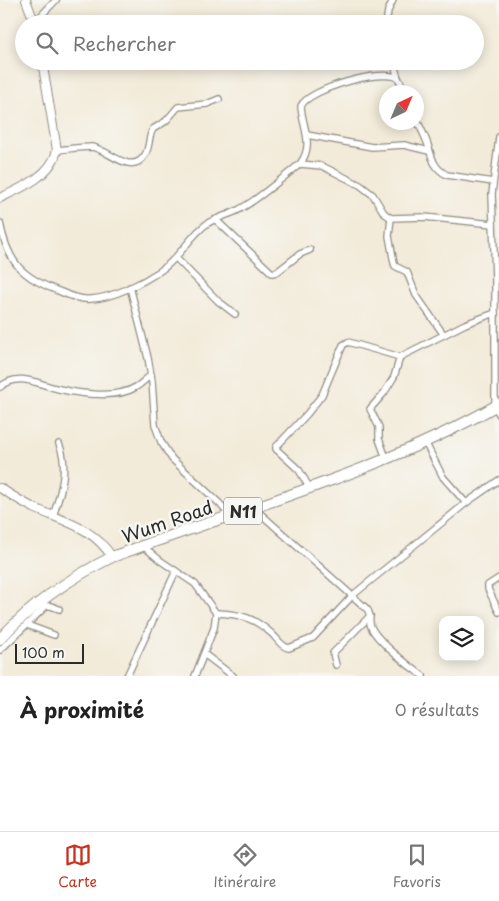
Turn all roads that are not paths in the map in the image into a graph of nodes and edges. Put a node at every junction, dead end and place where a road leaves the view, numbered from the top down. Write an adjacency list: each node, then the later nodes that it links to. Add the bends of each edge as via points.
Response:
1 (26, 0): 4 (street)
2 (56, 0): 5 (street)
3 (393, 0): 6 (street)
4 (32, 15)
5 (42, 15)
6 (387, 15)
7 (44, 70): 15 (street)
8 (396, 70): 9 (street)
9 (398, 78): 10 (street); 14 (street, via 383,75 360,79 308,98 302,106)
10 (402, 85)
11 (219, 99): 15 (street, via 207,104 178,106 166,121 153,129 144,156 136,162 120,161 92,147)
12 (421, 130): 16 (street)
13 (499, 136): 18 (street)
14 (308, 137): 16 (street, via 376,147 404,145); 17 (street, via 307,150)
15 (57, 150): 19 (street, via 51,166 44,172)
16 (429, 151): 18 (street, via 432,160 447,175)
17 (300, 164): 20 (street, via 322,166 360,185 373,195); 21 (street, via 254,201)
18 (493, 182): 23 (street)
19 (0, 198)
20 (391, 218): 23 (street, via 424,217); 30 (street, via 389,236 395,266 407,272 416,295)
21 (216, 220): 24 (street, via 272,273); 25 (street, via 207,224)
22 (0, 223): 27 (street, via 3,240 12,259 20,270 37,282 70,296 90,299)
23 (493, 224): 26 (street)
24 (310, 250)
25 (176, 258): 27 (street, via 161,271); 29 (street)
26 (497, 279): 28 (street)
27 (130, 287): 32 (street)
28 (495, 313): 30 (street); 34 (street)
29 (235, 314)
30 (444, 335): 31 (street)
31 (400, 357): 37 (street, via 394,377 370,409 379,426 379,439); 39 (street, via 348,342 343,344 322,395 276,447 299,470)
32 (151, 375): 33 (street, via 135,388 108,394 58,389 30,379); 44 (street, via 155,425 166,451)
33 (0, 387)
34 (498, 408): 35 (highway, Wum Road / N11)
35 (425, 442): 37 (highway, Wum Road / N11); 41 (street, via 444,477)
36 (59, 444): 43 (street, via 63,453 63,480)
37 (386, 458): 39 (highway, Wum Road / N11)
38 (499, 480): 41 (street)
39 (309, 487): 42 (highway, Wum Road / N11)
40 (0, 488): 43 (street)
41 (466, 503): 49 (street)
42 (253, 507): 44 (highway, Wum Road / N11); 49 (street)
43 (53, 516): 46 (street, via 87,530)
44 (230, 516): 45 (highway, Wum Road / N11)
45 (143, 546): 46 (highway, Wum Road / N11); 47 (street)
46 (112, 558): 56 (highway, Wum Road / N11, via 66,582)
47 (176, 571): 52 (street, via 195,584); 60 (street)
48 (499, 578): 51 (street, via 488,585)
49 (353, 595): 52 (street, via 313,638 289,648 249,617); 53 (street)
50 (59, 609): 54 (street, via 46,606)
51 (499, 612)
52 (216, 613): 58 (street)
53 (370, 616): 59 (street, via 333,653); 63 (street, via 370,625 380,638)
54 (27, 625): 55 (street); 57 (street)
55 (54, 635)
56 (0, 639)
57 (0, 650)
58 (204, 654): 61 (street); 62 (street)
59 (336, 665)
60 (127, 676)
61 (195, 676)
62 (233, 676)
63 (423, 676)

